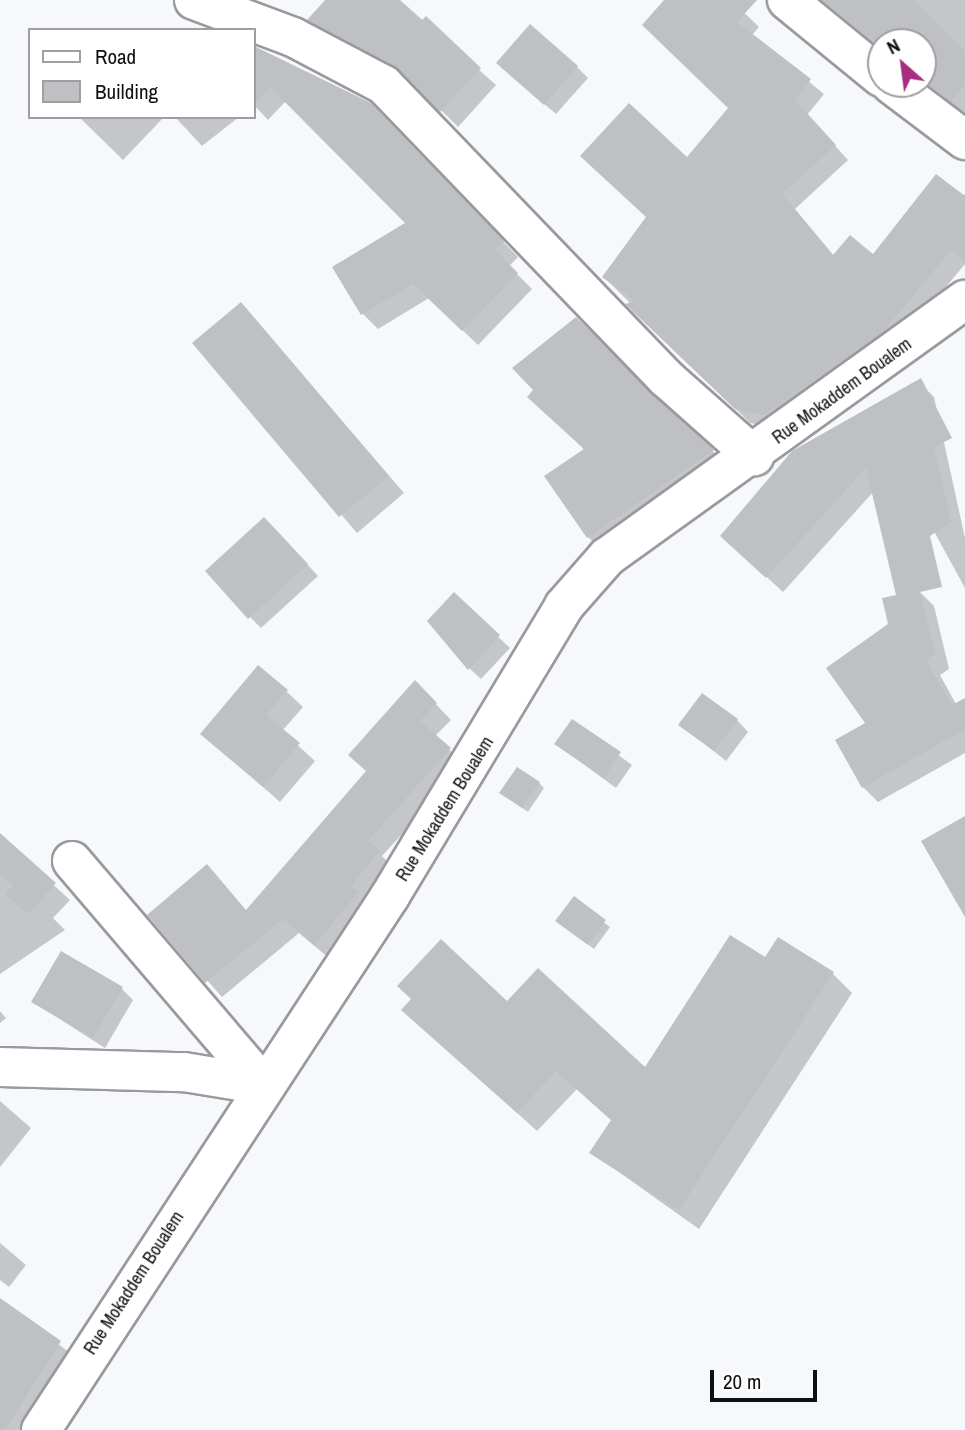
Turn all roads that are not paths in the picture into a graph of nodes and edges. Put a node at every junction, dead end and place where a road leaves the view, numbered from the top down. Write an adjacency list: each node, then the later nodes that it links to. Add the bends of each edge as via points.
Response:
1 (194, 0): 7 (street, via 293,37 384,86 666,378)
2 (788, 0): 3 (street)
3 (867, 65)
4 (910, 98): 5 (street)
5 (965, 140)
6 (965, 300): 7 (street, Rue Mokaddem Boualem)
7 (754, 456): 10 (street, Rue Mokaddem Boualem, via 607,557 564,606 390,896)
8 (72, 861): 10 (street)
9 (0, 1067): 10 (street, via 171,1071)
10 (263, 1084): 11 (street, Rue Mokaddem Boualem)
11 (41, 1430)

